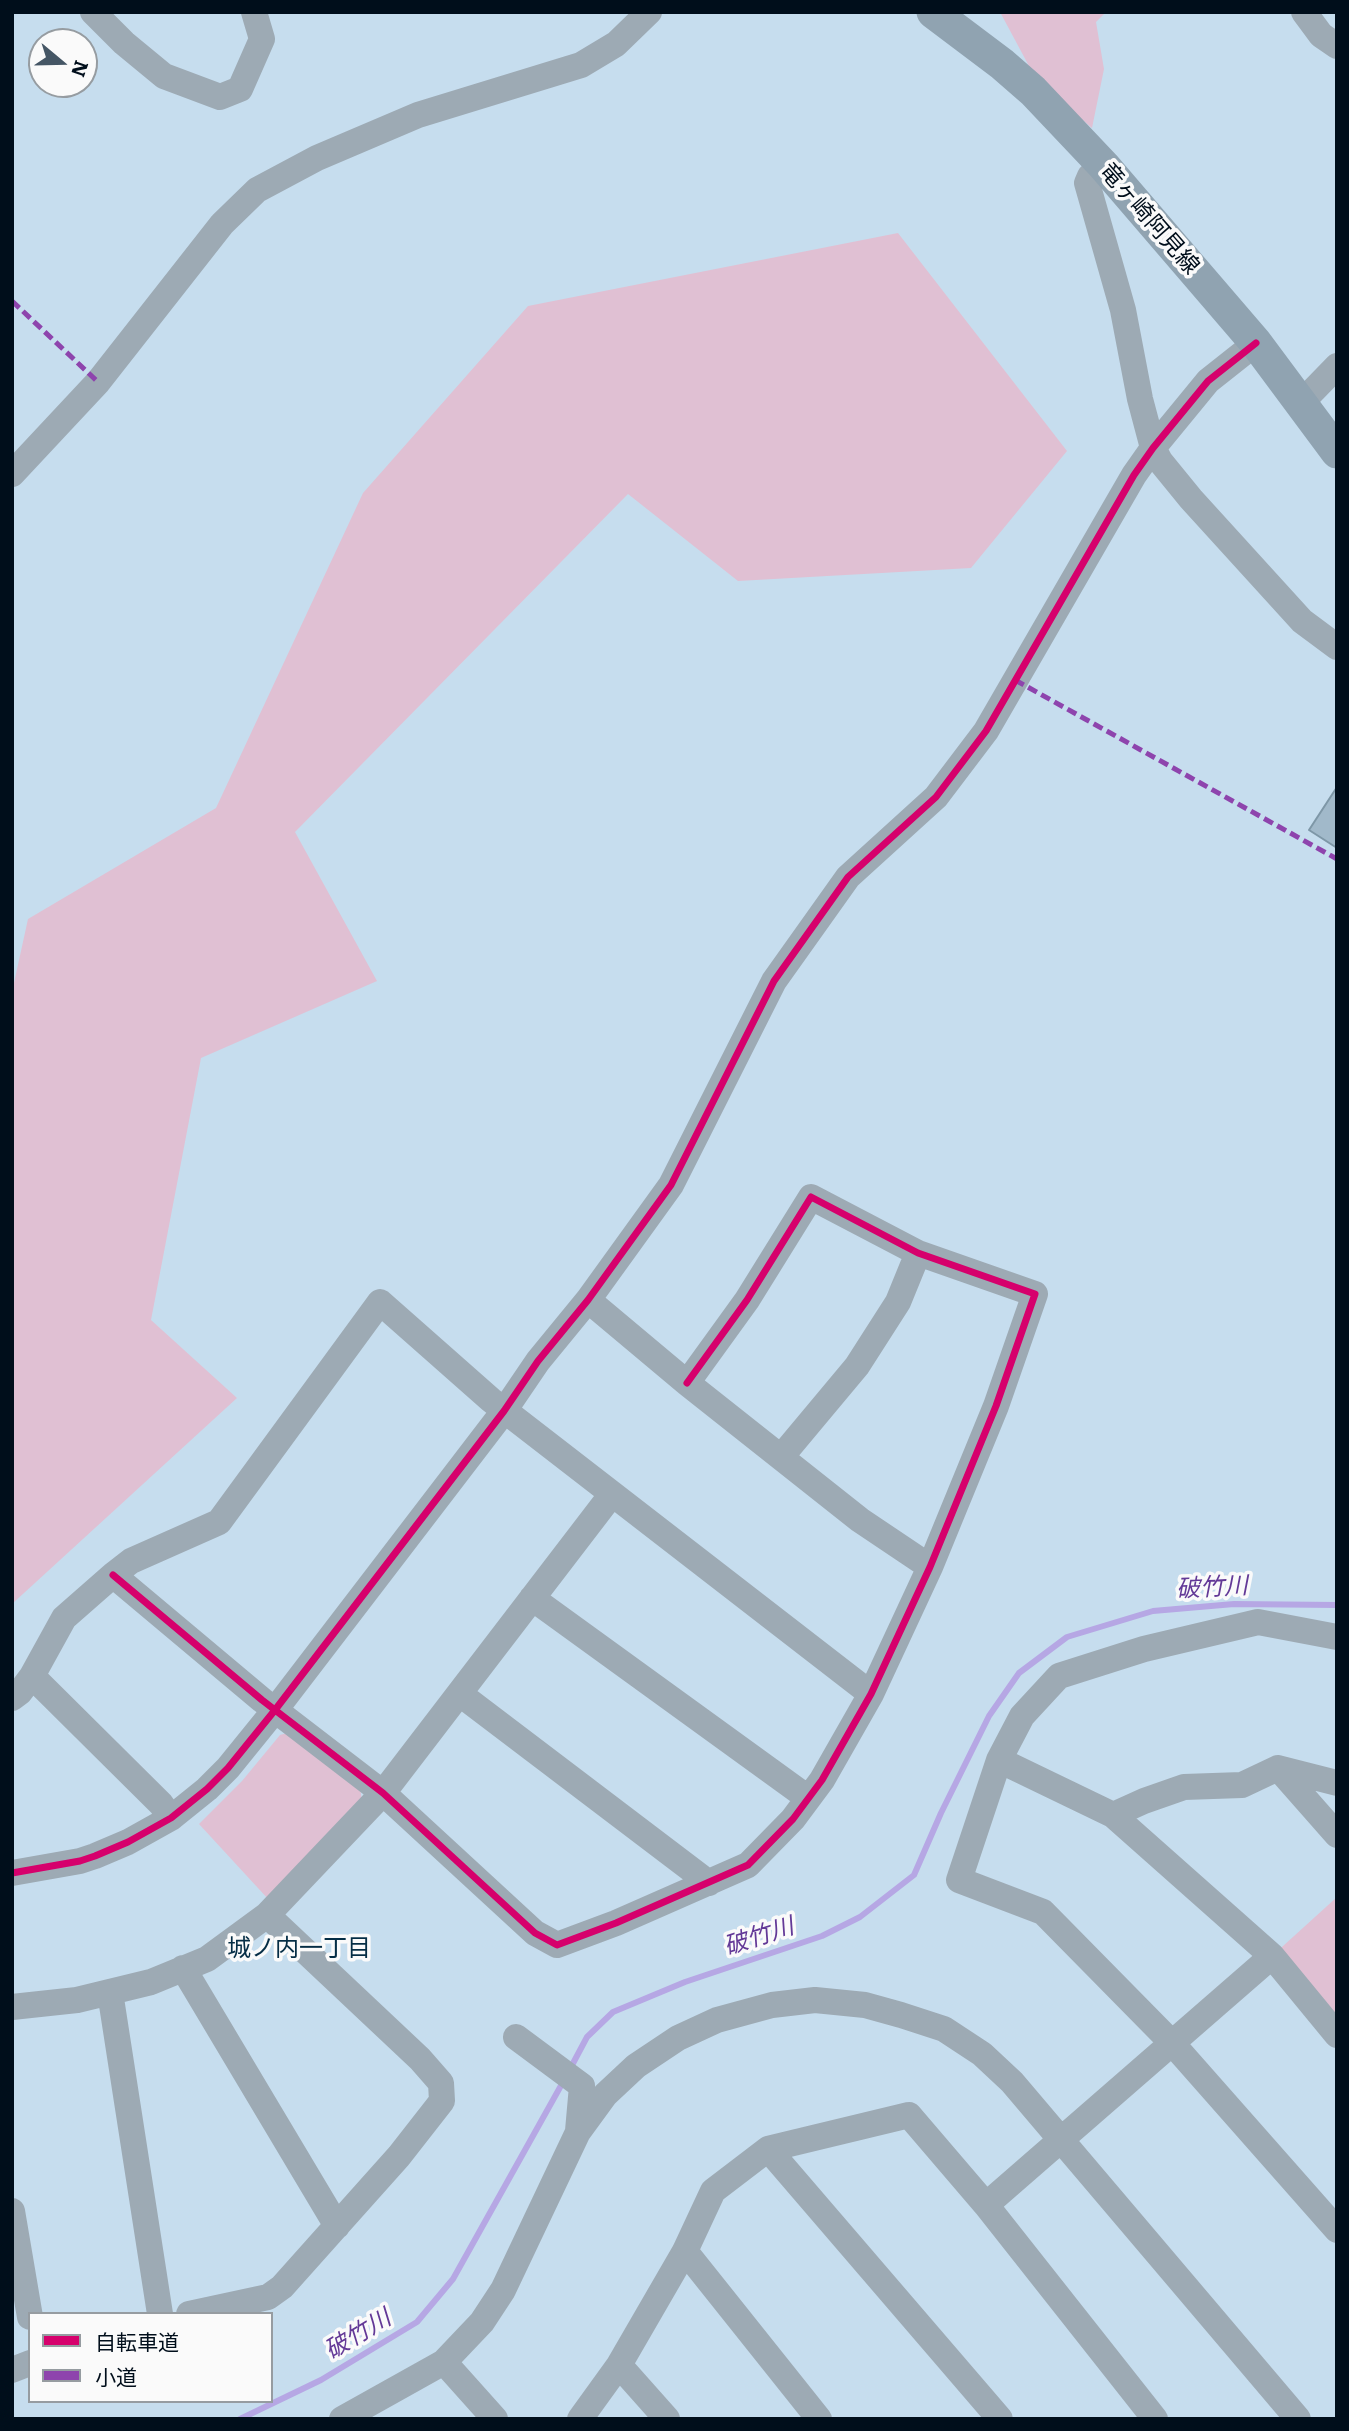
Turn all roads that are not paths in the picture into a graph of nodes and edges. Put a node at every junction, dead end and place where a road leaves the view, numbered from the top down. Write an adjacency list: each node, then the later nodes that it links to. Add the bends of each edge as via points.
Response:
1 (93, 12): 2 (street, via 164,76 220,97 240,89 262,39)
2 (254, 12)
3 (649, 12): 13 (street, via 616,44 581,65 418,115 317,158 257,190 222,224 98,382)
4 (933, 12): 7 (main road, 竜ヶ崎阿見線, via 1032,91)
5 (1304, 12): 6 (street, via 1321,35)
6 (1337, 46)
7 (1104, 166): 8 (main road, 竜ヶ崎阿見線); 11 (street, via 1087,183 1123,310)
8 (1256, 343): 10 (main road, 竜ヶ崎阿見線); 11 (street, via 1208,381)
9 (1337, 366): 10 (street)
10 (1301, 403): 12 (main road, 竜ヶ崎阿見線)
11 (1153, 448): 14 (street, via 1191,499 1302,621); 16 (street, via 986,731 936,797 848,877 774,981 671,1185)
12 (1337, 452)
13 (12, 474)
14 (1337, 647)
15 (918, 1253): 17 (street, via 811,1197 747,1300); 19 (street, via 898,1302 857,1366); 21 (street, via 1035,1294 996,1406)
16 (588, 1300): 17 (street); 18 (street)
17 (687, 1382): 19 (street)
18 (504, 1411): 20 (street); 22 (street, via 380,1302 219,1522 131,1561); 29 (street)
19 (781, 1457): 21 (street, via 860,1520)
20 (612, 1494): 23 (street); 27 (street)
21 (930, 1567): 27 (street)
22 (113, 1575): 25 (street, via 65,1618); 29 (street)
23 (532, 1598): 26 (street); 34 (street)
24 (1337, 1637): 30 (street, via 1258,1622 1144,1649 1059,1676 1022,1716)
25 (32, 1676): 28 (street); 36 (street)
26 (460, 1694): 33 (street); 39 (street)
27 (871, 1694): 34 (street)
28 (12, 1698)
29 (275, 1710): 33 (street); 36 (street, via 228,1768)
30 (999, 1760): 35 (street); 47 (street, via 960,1880 1043,1912)
31 (1278, 1768): 32 (street); 35 (street, via 1242,1786 1184,1787); 37 (street)
32 (1337, 1783)
33 (383, 1793): 39 (street, via 535,1933 557,1945); 40 (street)
34 (808, 1798): 39 (street, via 748,1865)
35 (1113, 1815): 41 (street)
36 (171, 1818): 38 (street, via 95,1856)
37 (1337, 1835)
38 (12, 1873)
39 (709, 1883)
40 (267, 1915): 42 (street, via 207,1959); 53 (street, via 441,2083 442,2101)
41 (1272, 1955): 45 (street); 47 (street)
42 (183, 1968): 43 (street); 53 (street)
43 (110, 1992): 44 (street); 57 (street)
44 (12, 2007)
45 (1337, 2035)
46 (516, 2037): 48 (street, via 582,2086)
47 (1172, 2043): 49 (street); 54 (street)
48 (578, 2132): 49 (street, via 605,2095 636,2066 678,2038 717,2020 772,2005 815,2000 865,2005 944,2029 982,2054 1012,2082); 59 (street, via 503,2290 482,2322)
49 (1060, 2140): 51 (street); 68 (street)
50 (768, 2149): 51 (street, via 909,2115); 55 (street, via 713,2192); 66 (street)
51 (986, 2205): 67 (street)
52 (12, 2211): 56 (street)
53 (337, 2225): 58 (street, via 268,2297)
54 (1337, 2230)
55 (685, 2250): 60 (street); 65 (street)
56 (29, 2312)
57 (160, 2312)
58 (198, 2312)
59 (444, 2362): 61 (street); 62 (street)
60 (620, 2365): 63 (street); 64 (street)
61 (342, 2419)
62 (495, 2419)
63 (580, 2419)
64 (667, 2419)
65 (820, 2419)
66 (1000, 2419)
67 (1155, 2419)
68 (1298, 2419)

